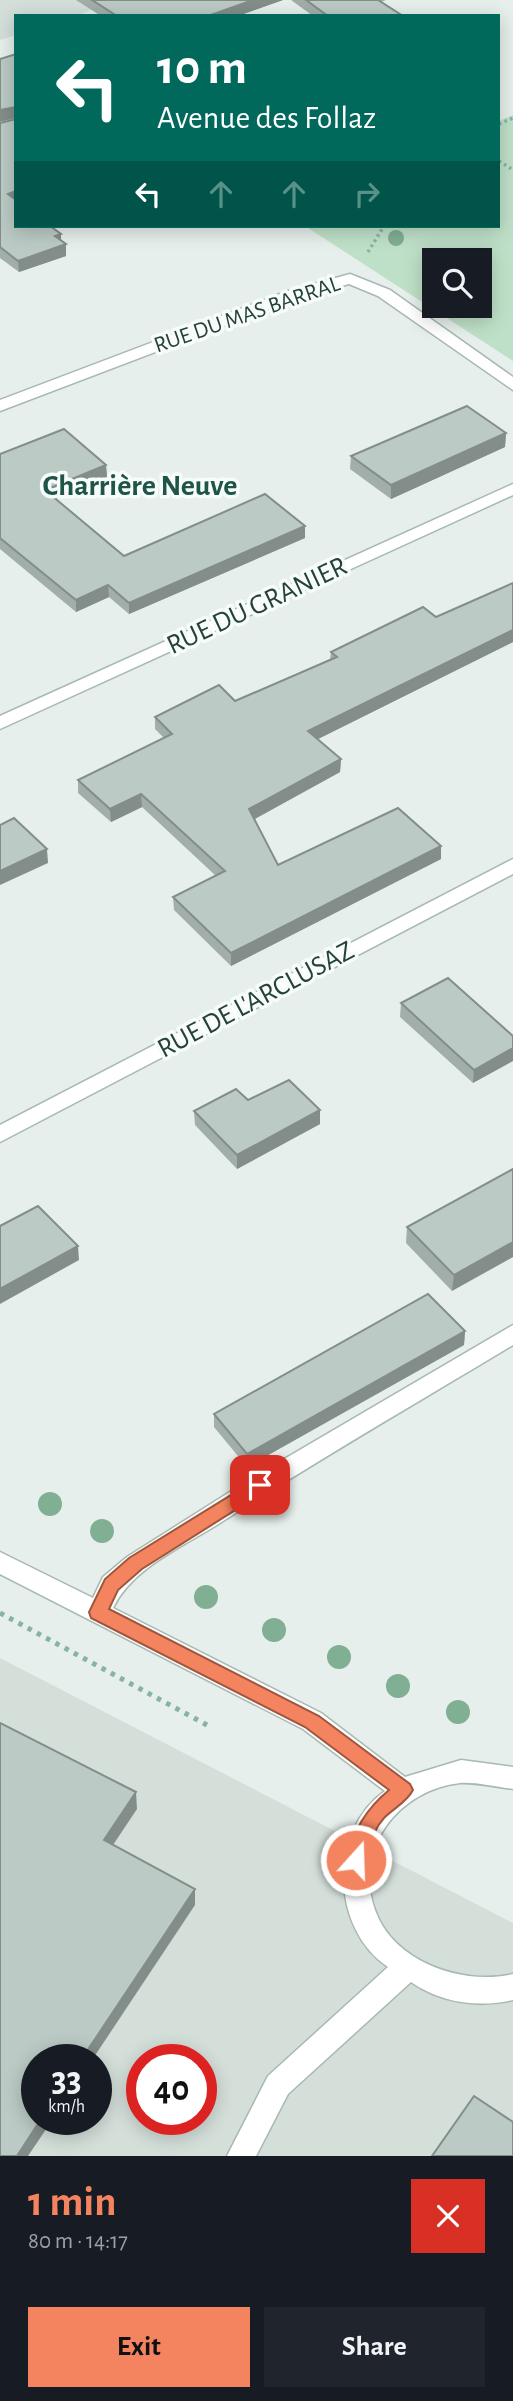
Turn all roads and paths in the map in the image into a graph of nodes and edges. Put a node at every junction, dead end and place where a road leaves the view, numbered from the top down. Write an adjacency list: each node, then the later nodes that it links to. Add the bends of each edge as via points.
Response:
1 (513, 385): 2 (street, RUE DU MAS BARRAL, via 384,293 350,279 294,293)
2 (0, 406)
3 (513, 489): 4 (street, RUE DU GRANIER)
4 (0, 723)
5 (513, 866): 6 (street, RUE DE L'ARCLUSAZ)
6 (0, 1134)
7 (513, 1334): 9 (street, via 136,1564 111,1584)
8 (0, 1562): 9 (street)
9 (98, 1612): 13 (street, via 312,1721)
10 (0, 1613): 11 (path)
11 (207, 1725)
12 (513, 1777): 13 (street, via 456,1772)
13 (404, 1790): 14 (street, via 376,1813 362,1835 355,1885 360,1912 373,1935)
14 (407, 1968): 15 (street, via 440,1985 469,1992); 16 (street, via 278,2085)
15 (513, 1987)
16 (241, 2156)

